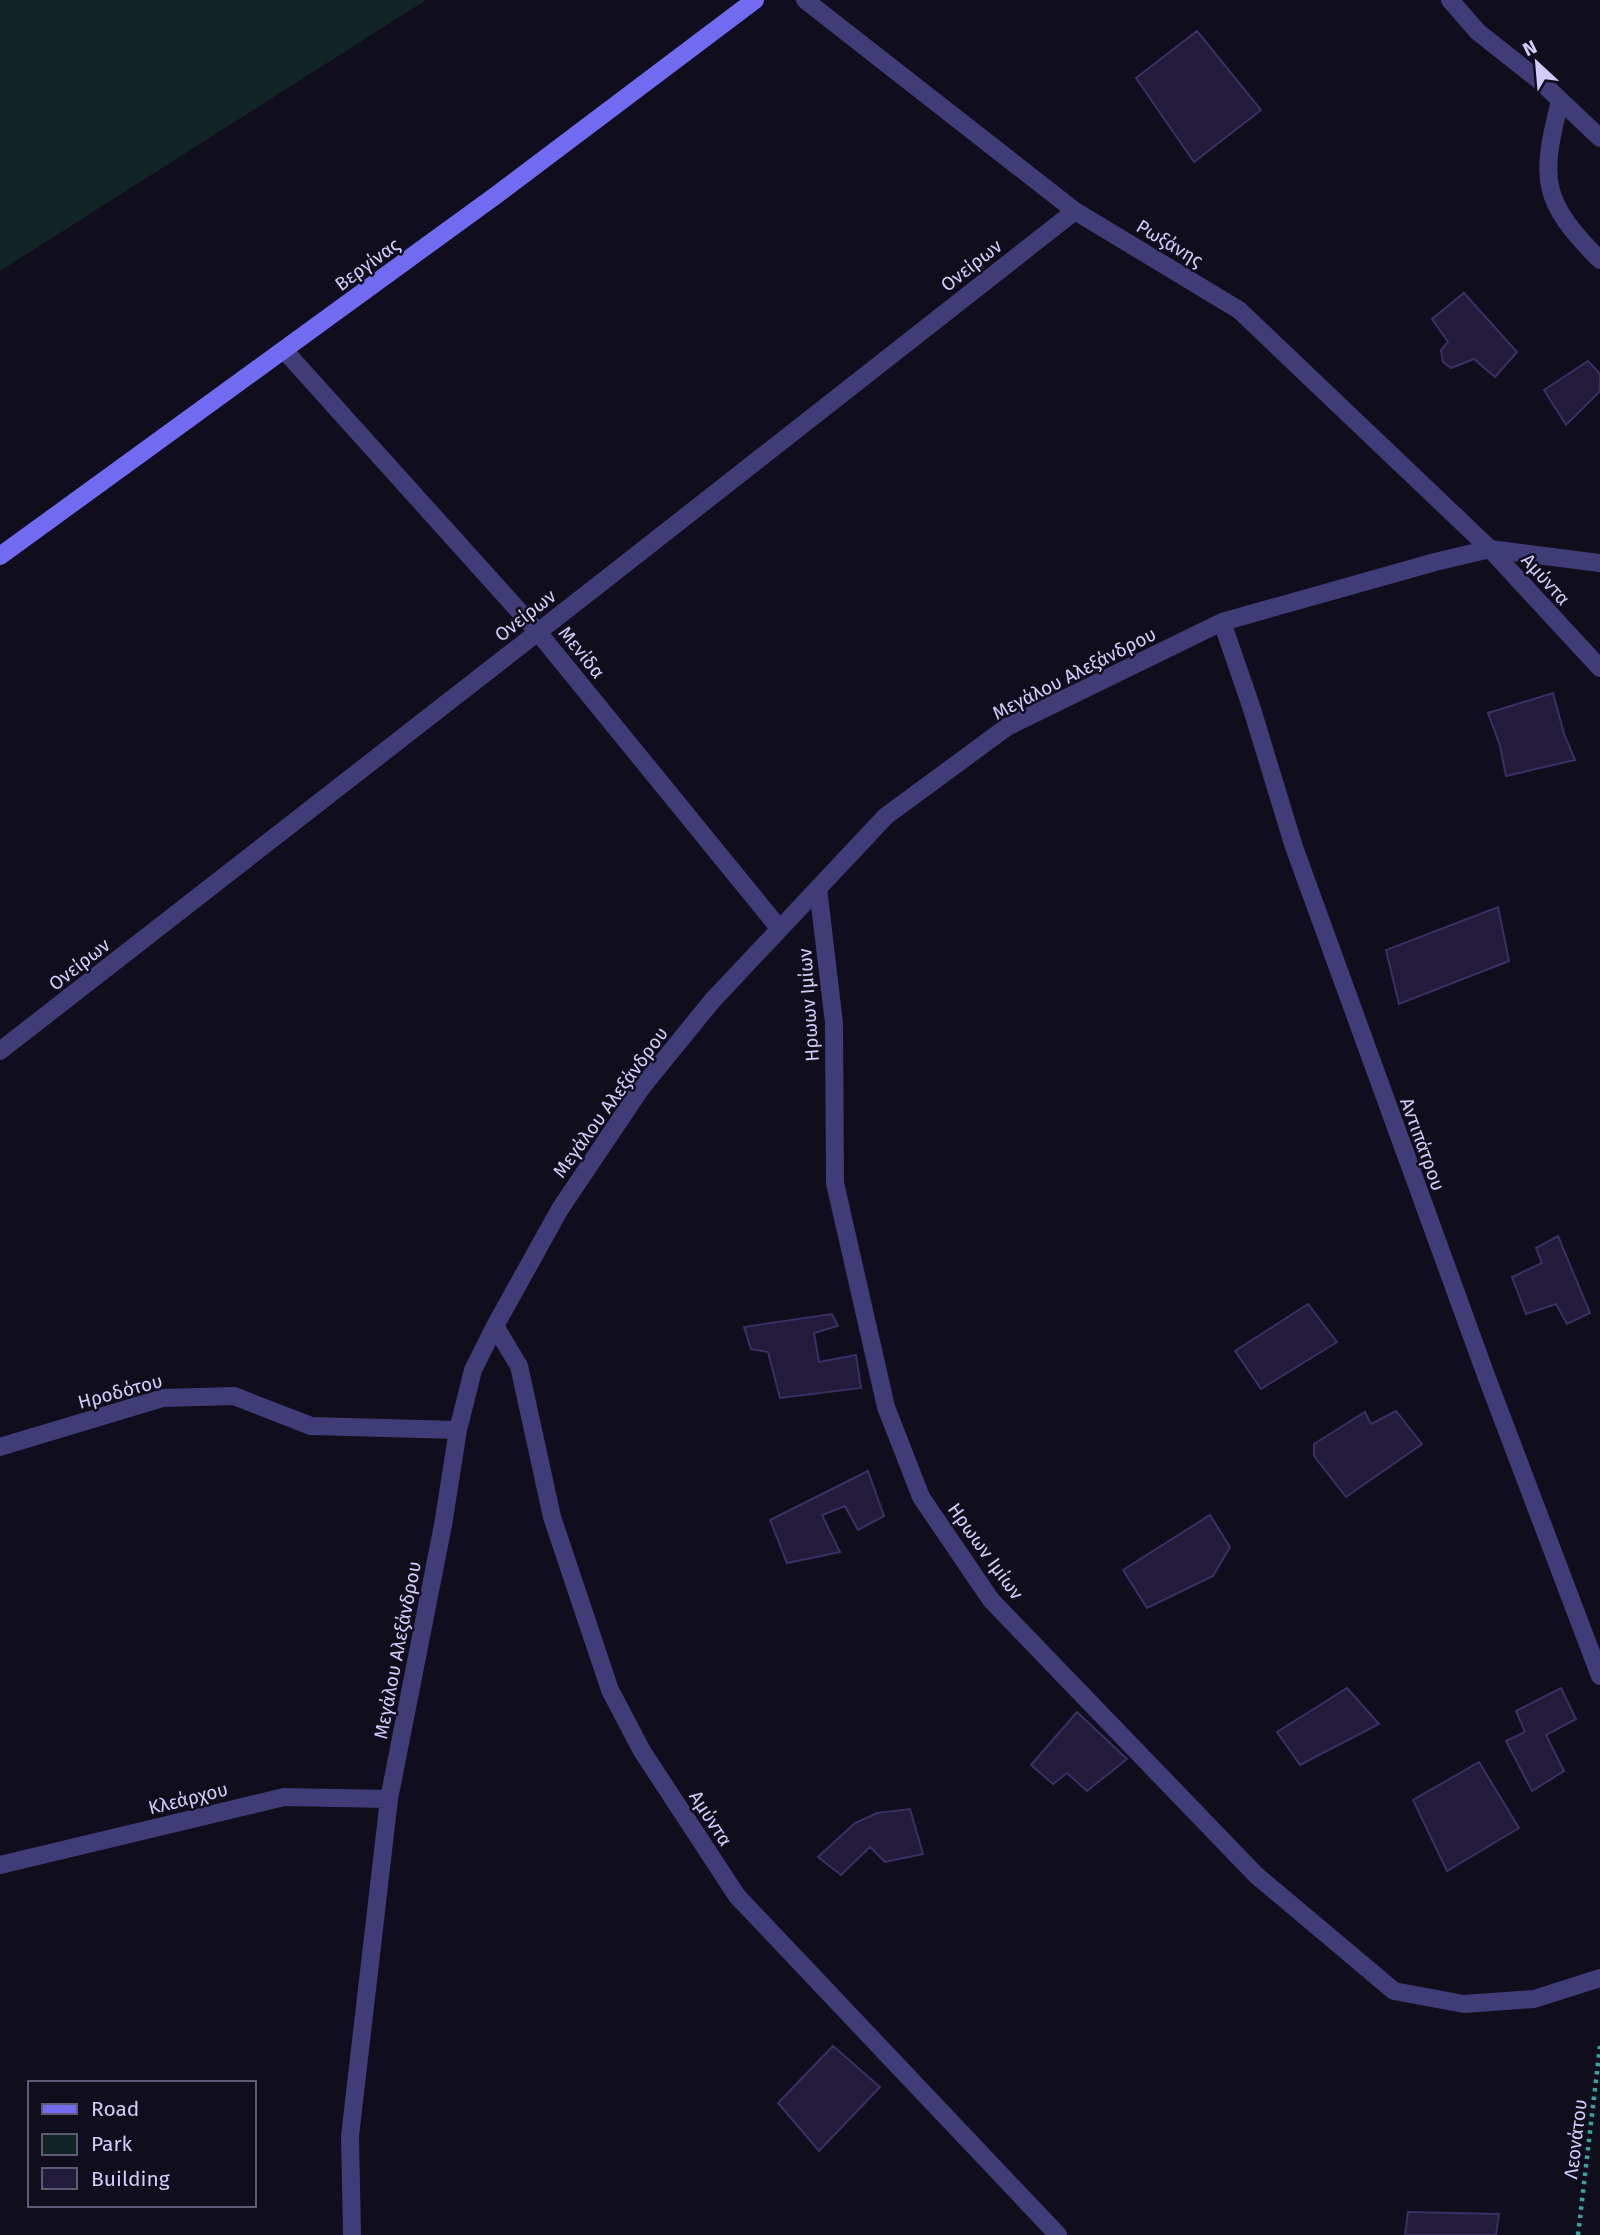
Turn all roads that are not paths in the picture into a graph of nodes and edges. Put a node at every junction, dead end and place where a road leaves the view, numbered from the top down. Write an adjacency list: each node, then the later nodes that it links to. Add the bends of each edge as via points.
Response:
1 (755, 0): 8 (street, Βεργίνας)
2 (805, 0): 6 (street, Ρωξάνης)
3 (1450, 0): 4 (street, via 1468,22)
4 (1560, 101): 5 (street); 7 (street, via 1548,167 1552,198 1567,225)
5 (1600, 138)
6 (1075, 211): 9 (street, Ρωξάνης, via 1239,310); 13 (street, Ονείρων)
7 (1600, 260)
8 (284, 350): 10 (street, Βεργίνας); 13 (street, Μενίδα)
9 (1490, 549): 11 (street, Μεγάλου Αλεξάνδρου); 12 (street, Μεγάλου Αλεξάνδρου); 14 (street, Αμύντα)
10 (0, 556)
11 (1600, 563)
12 (1222, 622): 15 (street, Μεγάλου Αλεξάνδρου, via 1007,727 886,816); 21 (street, Αντιπάτρου, via 1303,873)
13 (537, 631): 16 (street, Μενίδα); 17 (street, Ονείρων)
14 (1600, 668)
15 (818, 888): 16 (street, Μεγάλου Αλεξάνδρου); 24 (street, Ηρωων Ιμίων, via 834,1023 835,1183 886,1407 921,1497 991,1600 1256,1875 1394,1991 1464,2004 1534,1999)
16 (779, 928): 18 (street, Μεγάλου Αλεξάνδρου, via 712,1000 642,1087 560,1209)
17 (0, 1051)
18 (495, 1326): 19 (street, Μεγάλου Αλεξάνδρου, via 473,1370); 26 (street, Αμύντα, via 519,1366 552,1517 610,1690 642,1751 737,1896)
19 (458, 1430): 20 (street, Ηροδότου, via 311,1426 234,1396 163,1398); 22 (street, Μεγάλου Αλεξάνδρου)
20 (0, 1447)
21 (1600, 1676)
22 (390, 1799): 23 (street, Κλεάρχου, via 284,1797); 25 (street, Μεγάλου Αλεξάνδρου, via 350,2136)
23 (0, 1865)
24 (1600, 1978)
25 (352, 2235)
26 (1058, 2235)

